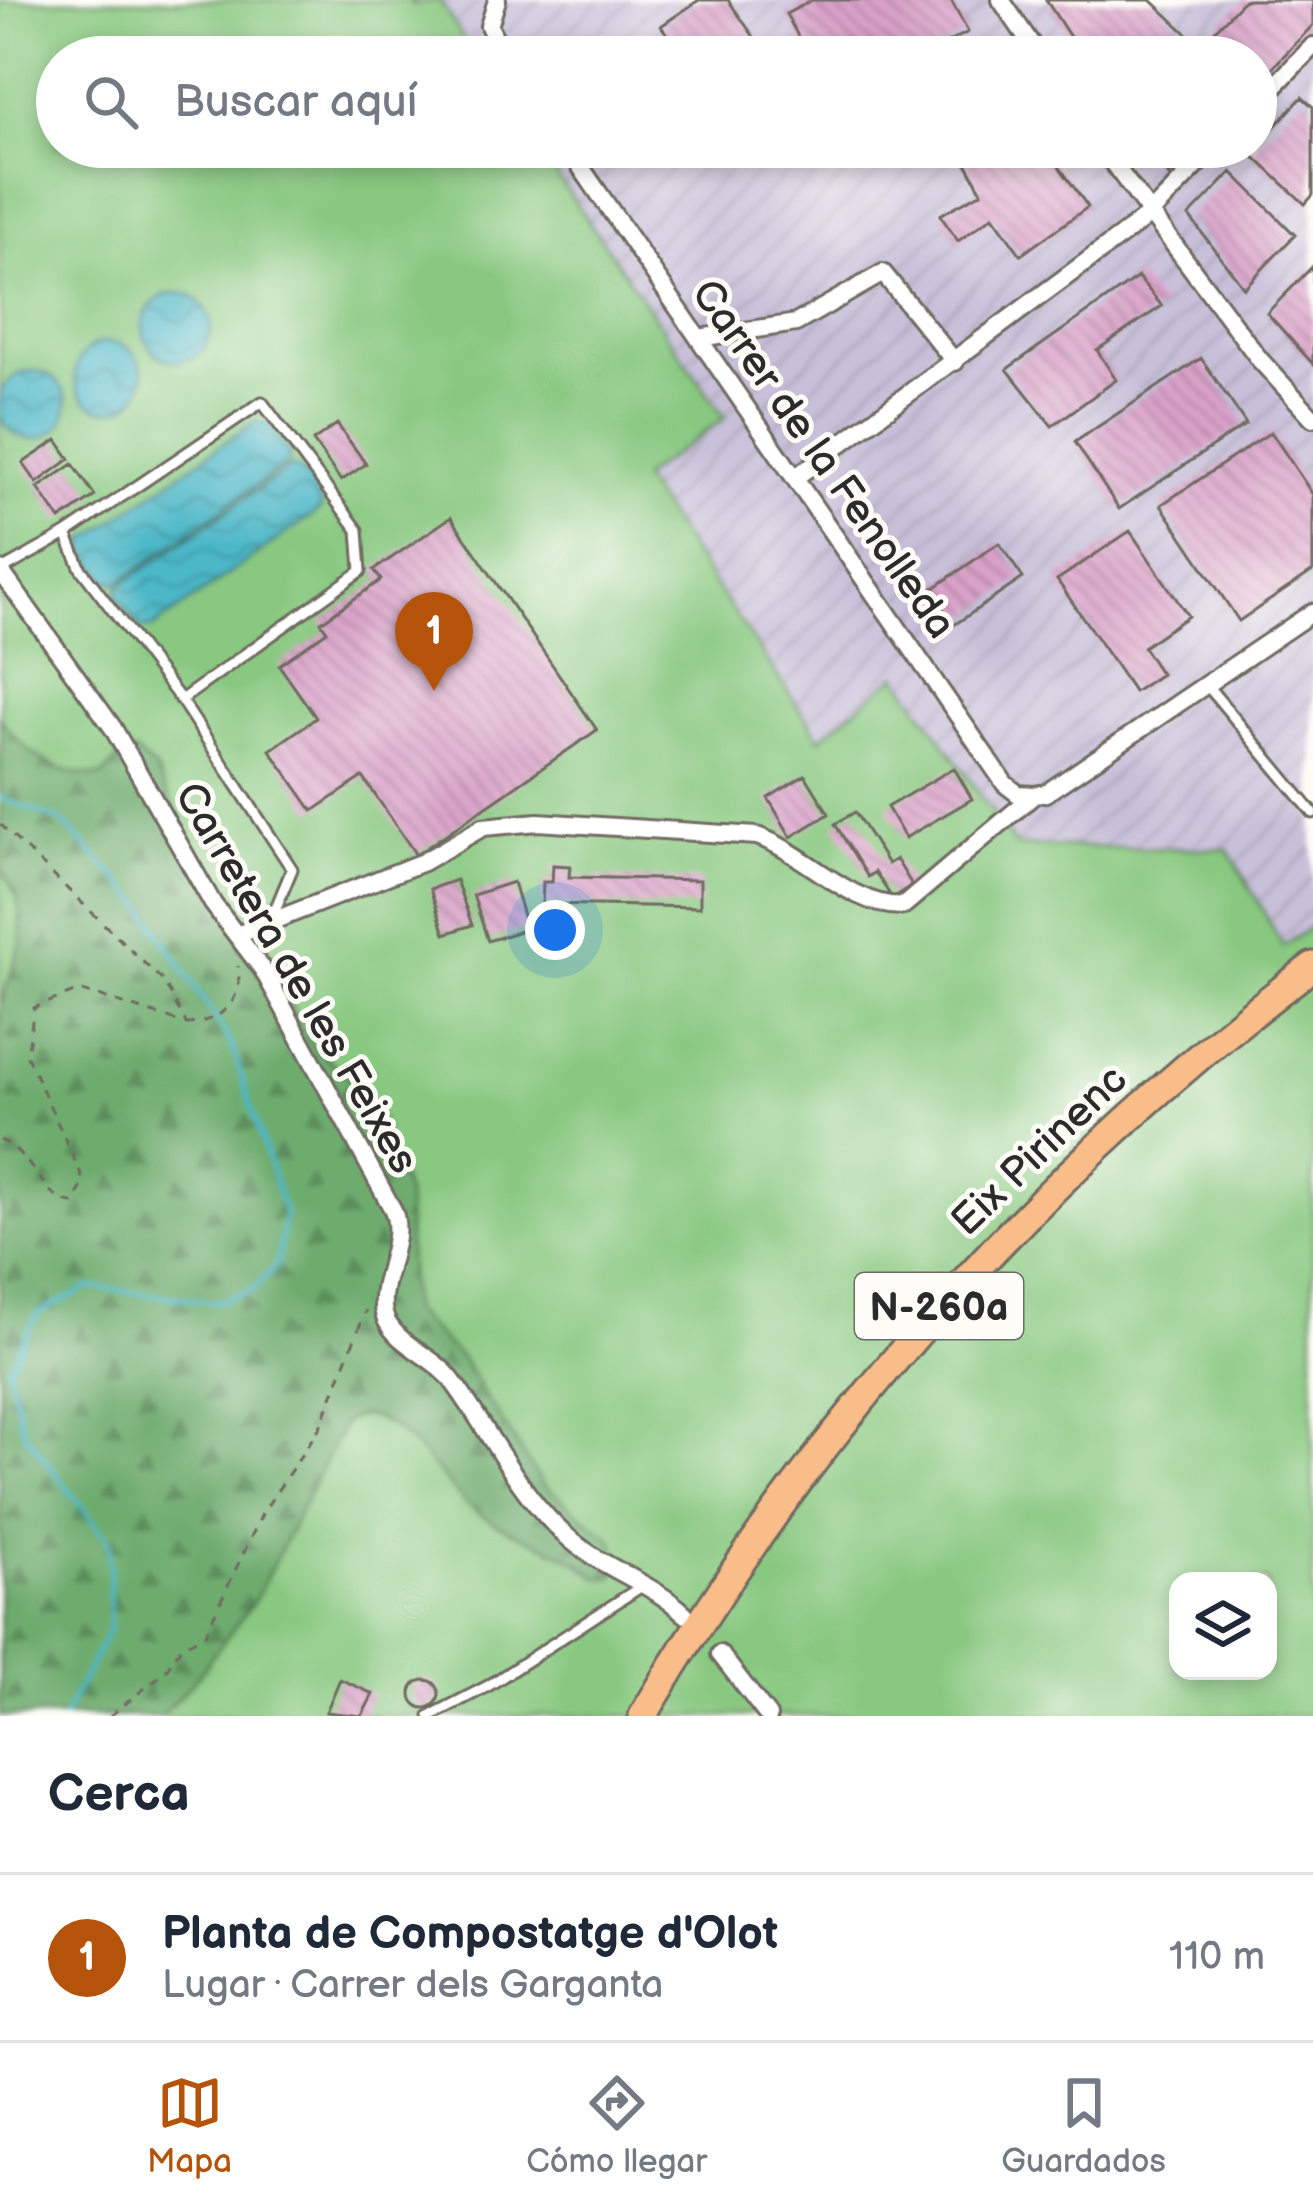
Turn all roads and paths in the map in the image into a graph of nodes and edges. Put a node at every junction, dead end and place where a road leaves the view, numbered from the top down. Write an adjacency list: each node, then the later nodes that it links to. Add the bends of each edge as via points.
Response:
1 (497, 0): 3 (street)
2 (1001, 0): 4 (street)
3 (494, 36)
4 (1026, 36)
5 (1313, 46): 6 (street)
6 (1277, 83)
7 (582, 168): 11 (street, Carrer de la Fenolleda)
8 (1115, 168): 10 (street)
9 (1195, 168): 10 (street)
10 (1148, 216): 12 (street); 13 (street)
11 (699, 338): 12 (street, via 796,323 884,273); 14 (street, Carrer de la Fenolleda)
12 (955, 362): 14 (street)
13 (1313, 418)
14 (796, 477): 20 (street, Carrer de la Fenolleda, via 1005,784)
15 (66, 534): 16 (lane); 19 (lane, via 81,569); 19 (lane, via 262,401 358,530 362,572)
16 (0, 571): 24 (street, Carretera de les Feixes, via 113,728)
17 (1313, 611): 18 (street)
18 (1206, 684): 20 (street); 21 (lane)
19 (181, 700): 23 (lane, via 292,869)
20 (1034, 795): 23 (street, via 903,906 862,897 791,848 757,836 538,822 483,827 423,862)
21 (1313, 813)
22 (0, 824): 26 (path, via 164,982)
23 (270, 922): 24 (street)
24 (234, 942): 26 (path, via 241,987 230,1007); 29 (street, Carretera de les Feixes, via 292,1021 398,1222 383,1305 387,1324 448,1376 539,1510 575,1544)
25 (1313, 966): 34 (main road, Eix Pirinenc / N-260a, via 1117,1128 928,1317 787,1496)
26 (188, 1024): 27 (path, via 80,990 47,999 28,1020 27,1056 81,1174 73,1203 55,1197 20,1148)
27 (0, 1140)
28 (368, 1304): 32 (path, via 320,1427 263,1512 205,1634)
29 (646, 1582): 30 (street, Carretera de les Feixes); 33 (lane)
30 (686, 1614)
31 (720, 1654): 35 (street)
32 (110, 1716)
33 (430, 1716)
34 (644, 1716)
35 (767, 1716)

